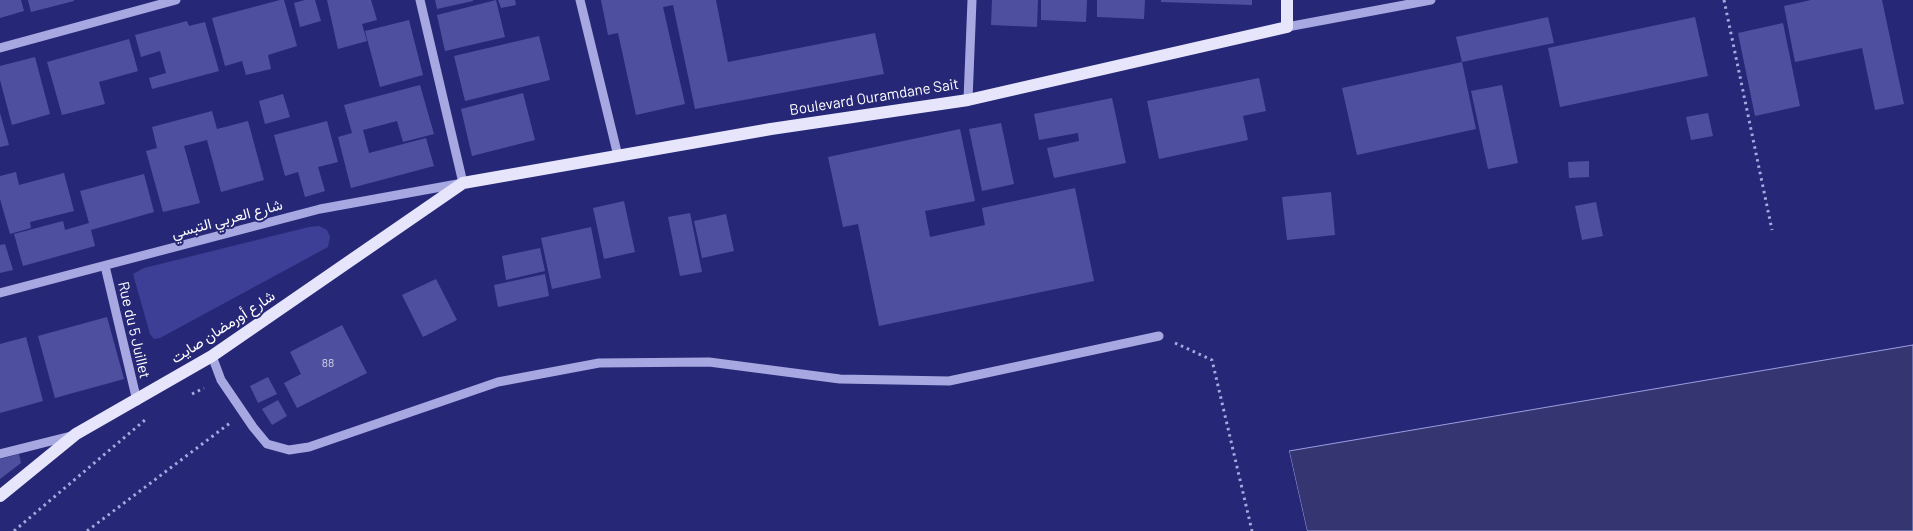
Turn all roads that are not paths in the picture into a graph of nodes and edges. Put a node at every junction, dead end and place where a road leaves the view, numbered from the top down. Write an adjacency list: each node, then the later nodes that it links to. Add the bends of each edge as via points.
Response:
1 (176, 0): 8 (street)
2 (420, 0): 11 (street)
3 (580, 0): 10 (street)
4 (972, 0): 9 (street)
5 (1287, 0): 7 (main road)
6 (1431, 0): 7 (street)
7 (1287, 26): 9 (main road, Boulevard Ouramdane Sait)
8 (0, 48)
9 (968, 100): 10 (main road, Boulevard Ouramdane Sait, via 770,129)
10 (618, 156): 11 (main road, Boulevard Ouramdane Sait)
11 (463, 183): 12 (street, شارع العربي التبسي, via 320,209); 15 (main road, شارع أورمضان صايت)
12 (105, 266): 13 (street, شارع العربي التبسي); 16 (street, Rue du 5 Juillet)
13 (0, 293)
14 (1159, 336): 15 (street, via 949,381 840,379 709,362 600,363 498,382 309,447 289,450 267,444 221,380)
15 (212, 356): 16 (main road, شارع أورمضان صايت)
16 (137, 401): 17 (main road, شارع أورمضان صايت)
17 (76, 434): 18 (street); 19 (main road, شارع أورمضان صايت)
18 (0, 454)
19 (0, 496)

